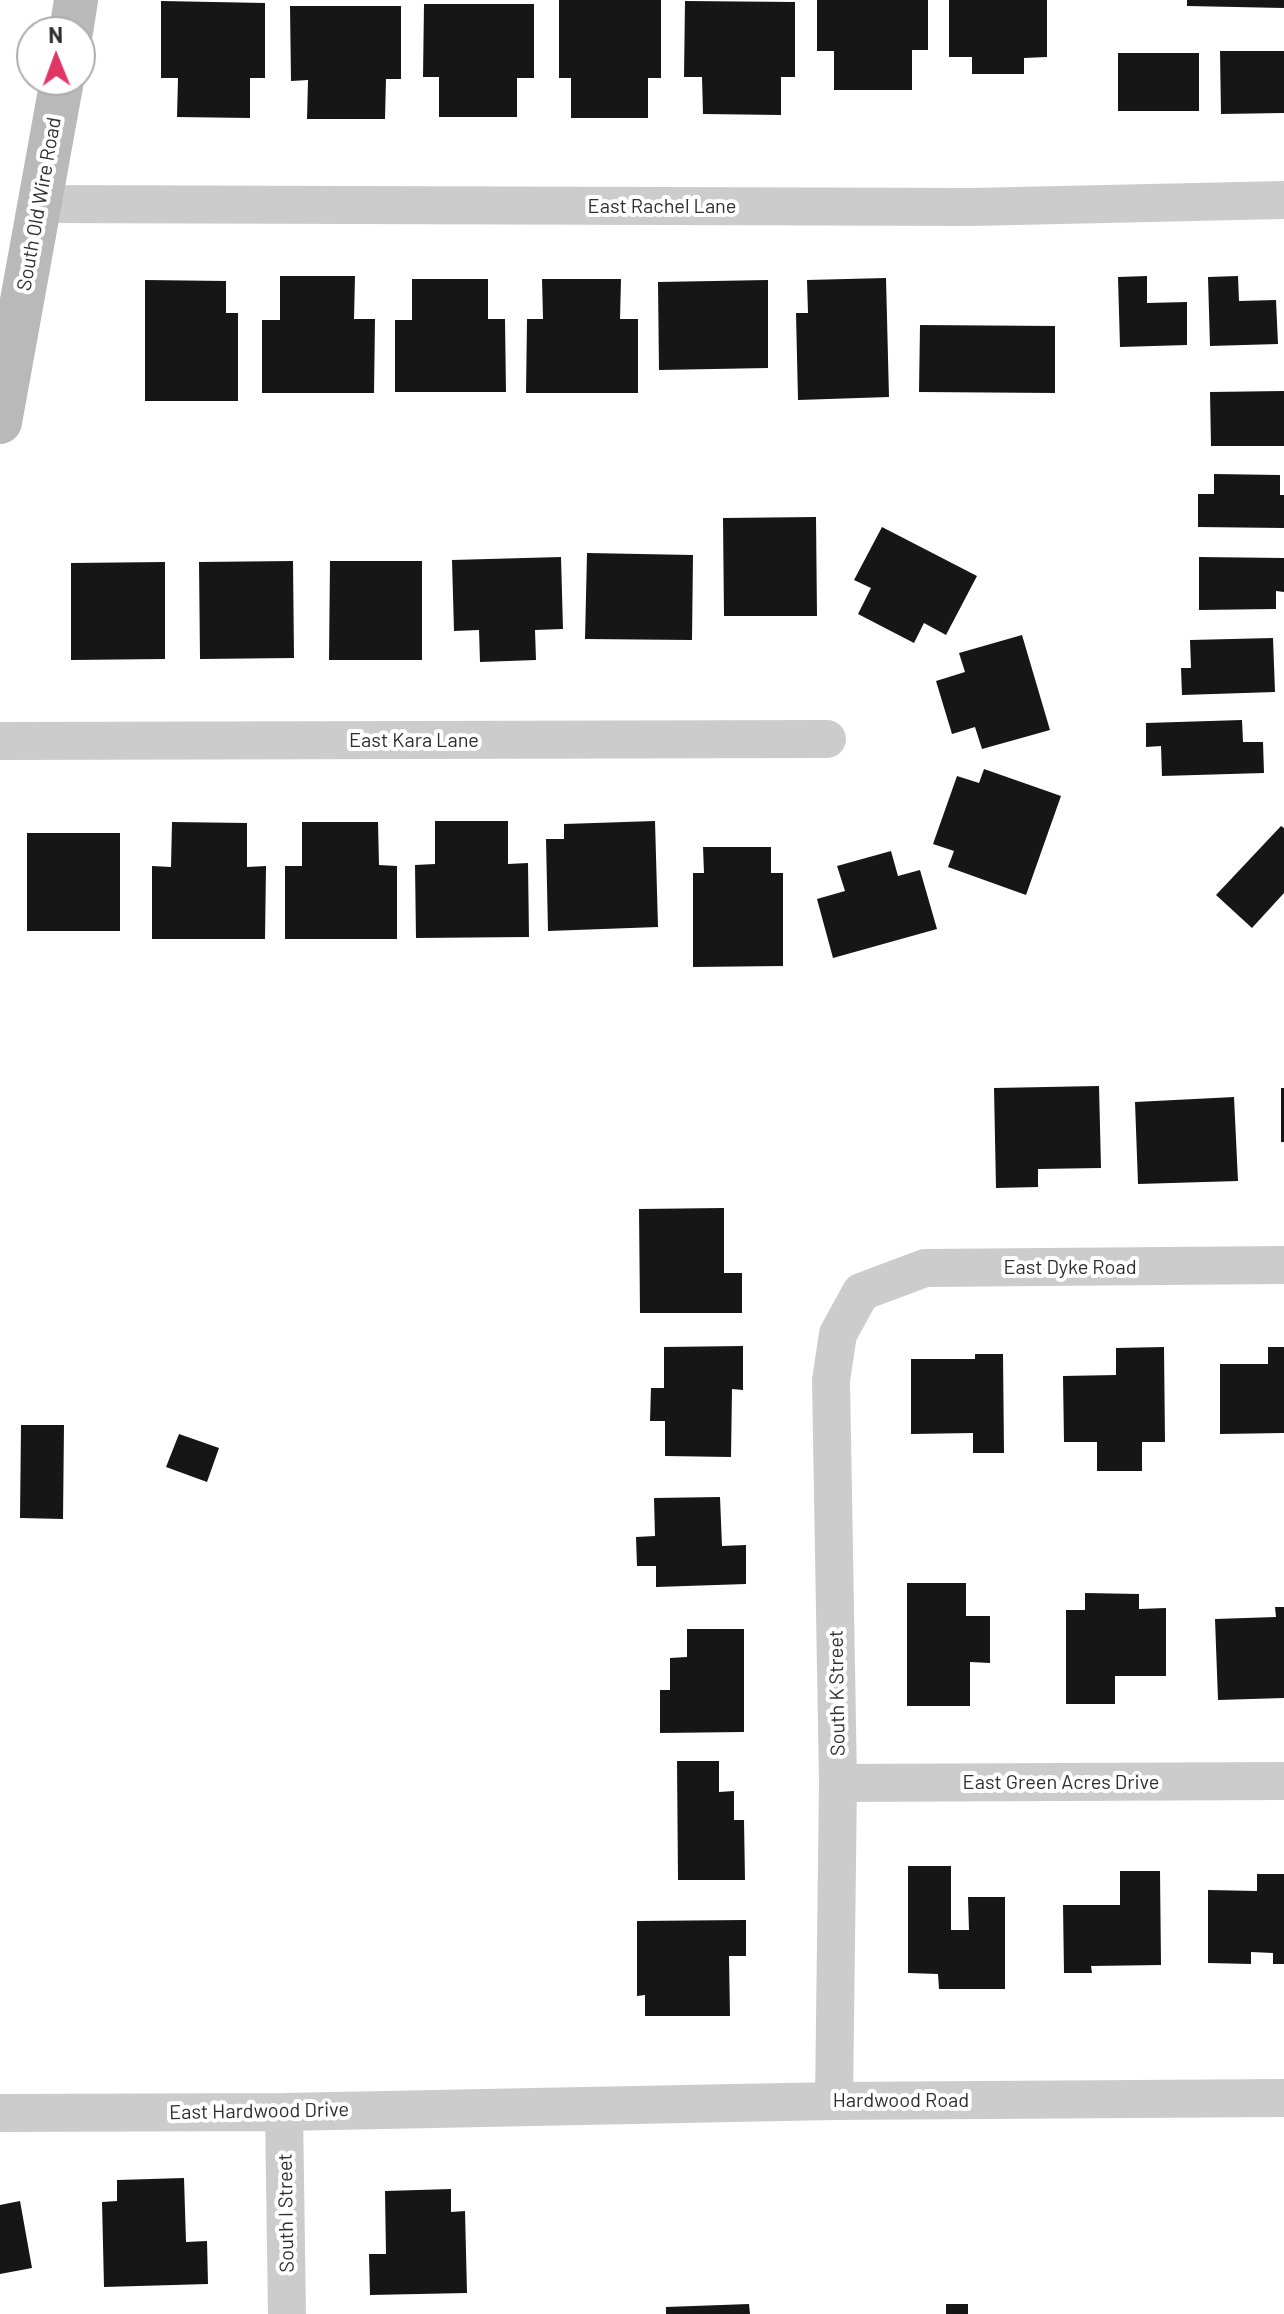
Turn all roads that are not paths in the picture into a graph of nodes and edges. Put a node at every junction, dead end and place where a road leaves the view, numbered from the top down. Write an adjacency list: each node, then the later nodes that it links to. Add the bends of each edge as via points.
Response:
1 (59, 96): 3 (street, South Old Wire Road)
2 (1284, 200): 3 (street, East Rachel Lane, via 972,207)
3 (40, 204): 4 (street, South Old Wire Road)
4 (0, 422)
5 (827, 739): 6 (street, East Kara Lane)
6 (0, 741)
7 (1284, 1265): 8 (street, East Dyke Road, via 925,1268)
8 (861, 1292): 10 (street, South K Street, via 838,1334 831,1380)
9 (1284, 1781): 10 (street, East Green Acres Drive)
10 (838, 1783): 12 (street, South K Street)
11 (1284, 2098): 12 (street, Hardwood Road)
12 (834, 2101): 13 (street, Hardwood Road)
13 (519, 2108): 14 (street, East Hardwood Drive)
14 (284, 2112): 15 (street, East Hardwood Drive); 16 (street, South I Street)
15 (0, 2113)
16 (287, 2314)

